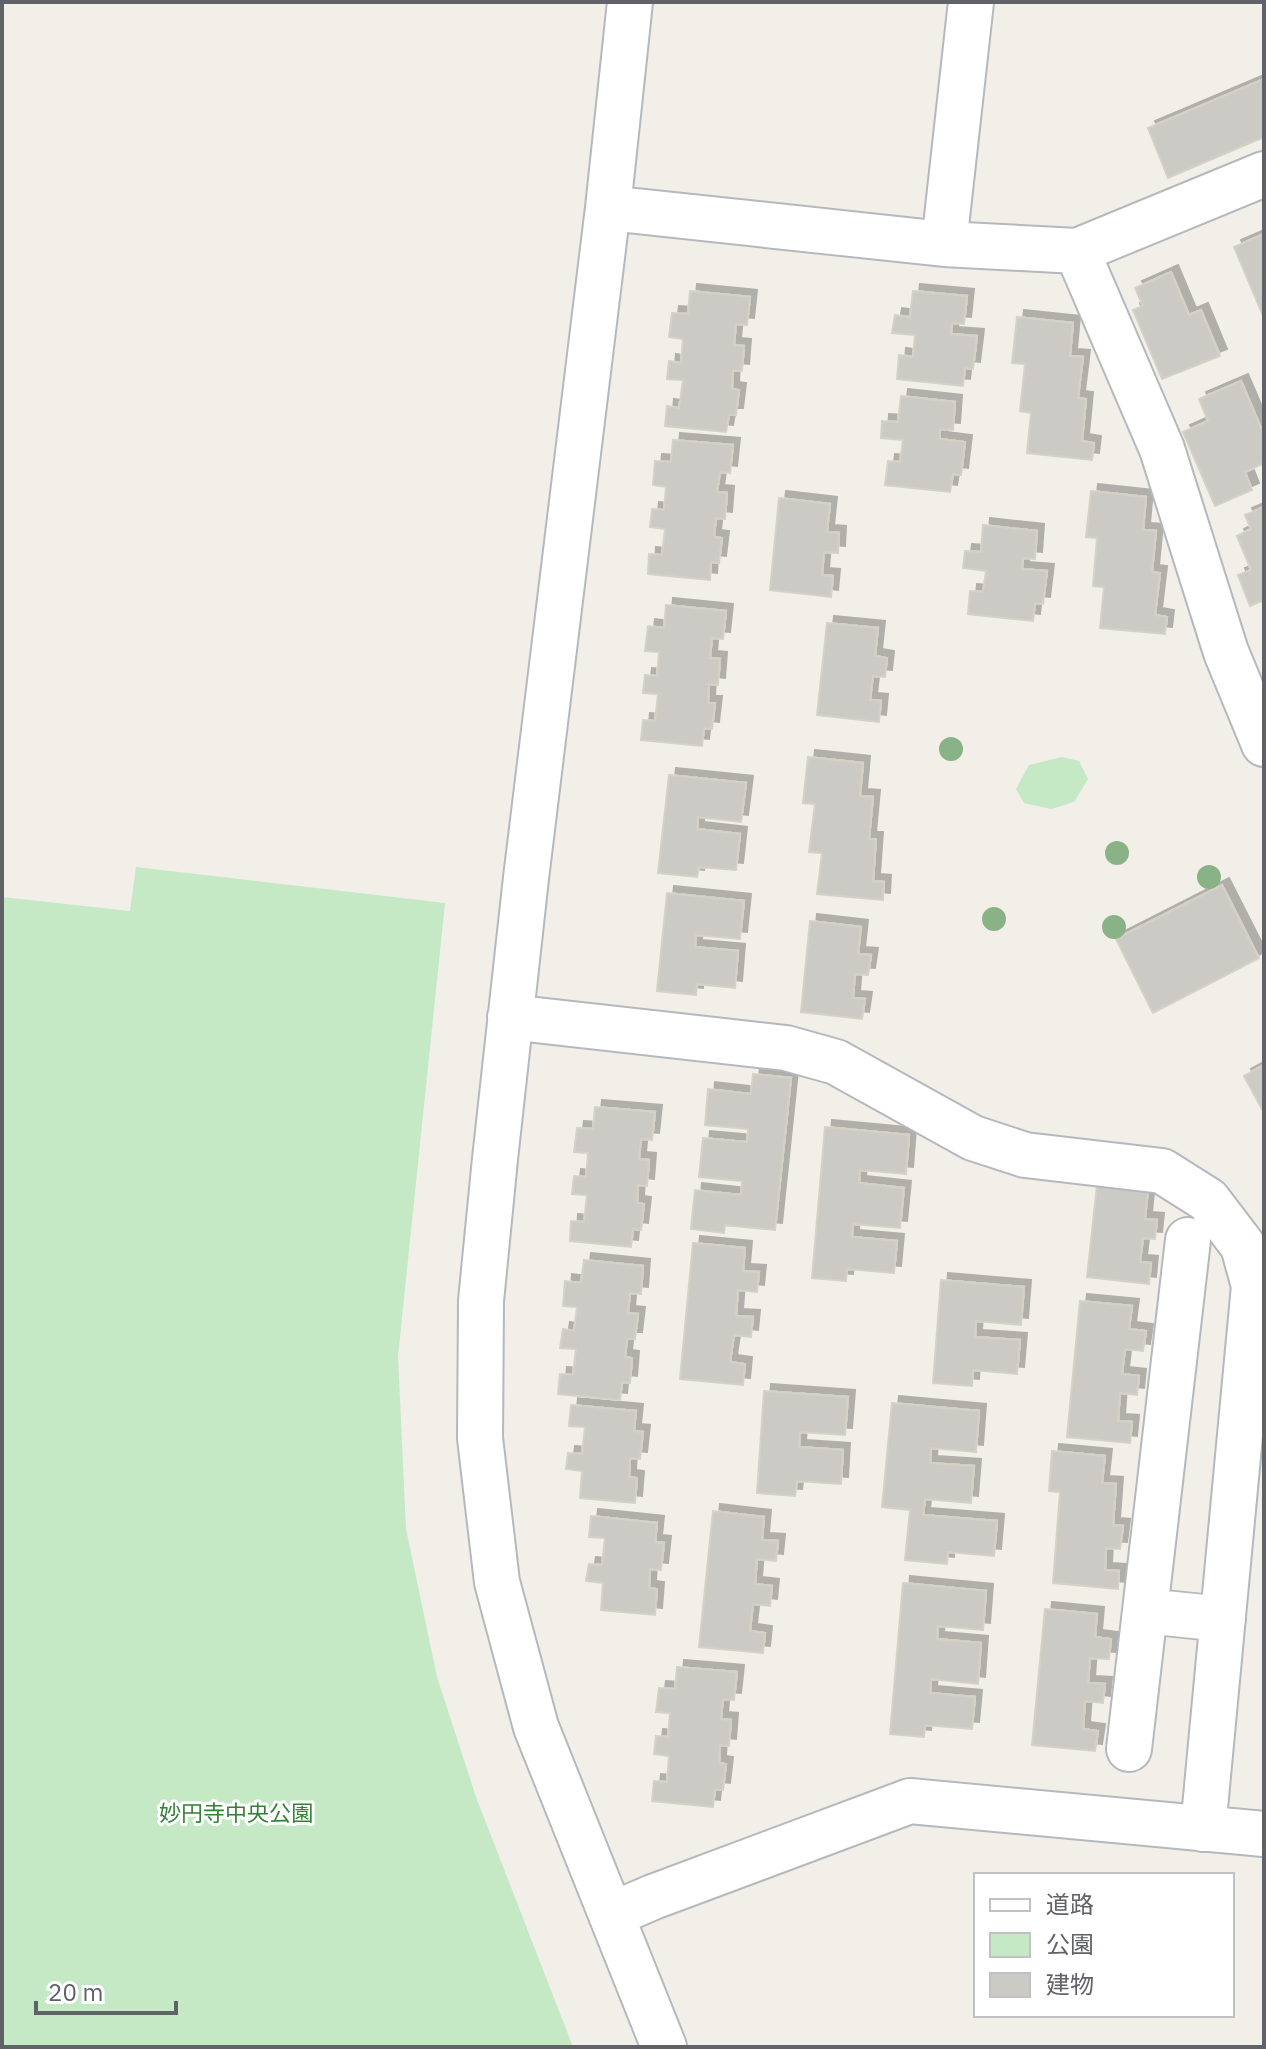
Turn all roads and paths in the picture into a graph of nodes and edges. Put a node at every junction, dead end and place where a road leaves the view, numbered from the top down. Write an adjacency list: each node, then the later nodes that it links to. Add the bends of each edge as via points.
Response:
1 (630, 2): 4 (street)
2 (975, 4): 5 (street)
3 (1264, 174): 6 (street)
4 (608, 208): 5 (street); 8 (street)
5 (944, 244): 6 (street)
6 (1077, 251): 7 (street, via 1162,449 1226,652)
7 (1264, 744)
8 (510, 1017): 9 (street, via 786,1048 836,1062 973,1138 1025,1155 1162,1171 1208,1200 1243,1246); 15 (street, via 481,1301 482,1452 497,1582 536,1727)
9 (1254, 1286): 10 (street, via 1186,1260); 11 (street)
10 (1145, 1611): 11 (street); 12 (street)
11 (1223, 1619): 13 (street)
12 (1129, 1749)
13 (1203, 1829): 14 (street); 15 (street, via 910,1801)
14 (1264, 1834)
15 (611, 1915): 16 (street)
16 (664, 2047)

